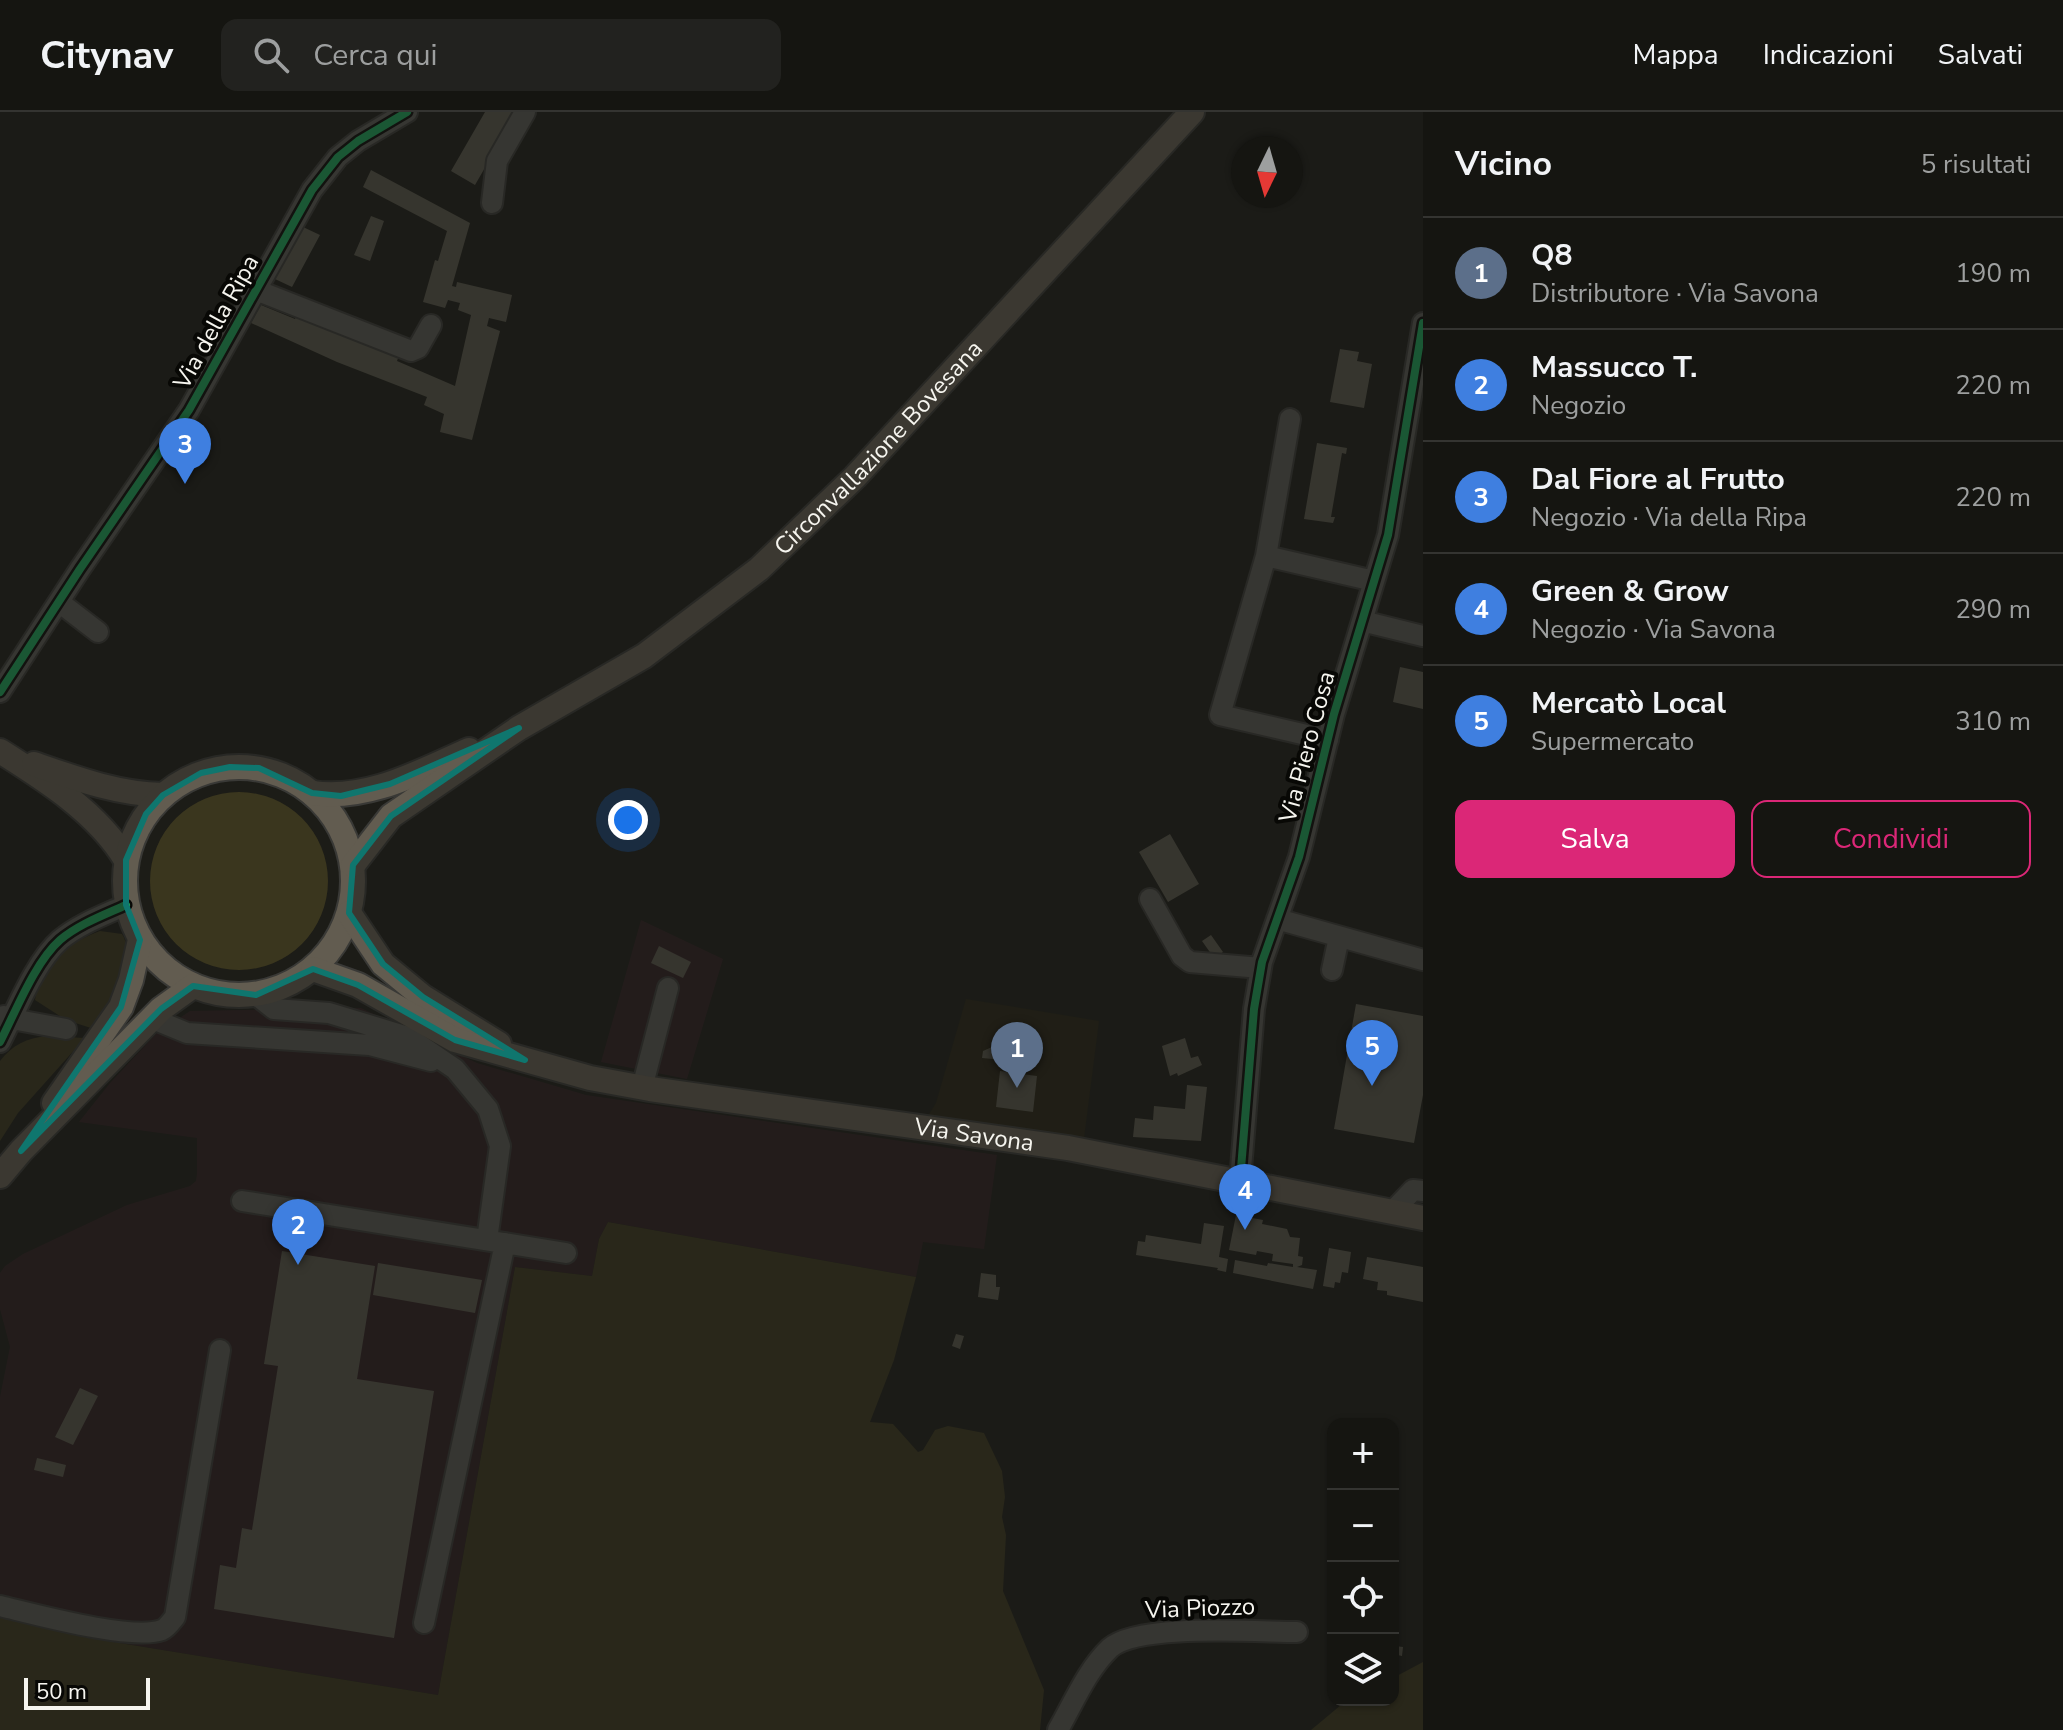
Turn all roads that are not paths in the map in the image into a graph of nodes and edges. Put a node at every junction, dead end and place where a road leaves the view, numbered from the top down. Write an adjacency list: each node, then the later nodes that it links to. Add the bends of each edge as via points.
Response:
1 (407, 112): 5 (street, Via della Ripa, via 338,157 312,190)
2 (525, 112): 4 (street, via 497,161)
3 (1192, 112): 16 (main road, Circonvallazione Bovesana, via 855,477 759,569 644,656)
4 (492, 203)
5 (256, 290): 7 (street, via 411,351); 11 (street, Via della Ripa, via 189,410)
6 (1423, 323): 10 (street, Via Piero Cosa, via 1388,535)
7 (431, 325)
8 (1290, 419): 9 (street, Via Piero Cosa)
9 (1266, 556): 10 (street); 17 (street, Via Piero Cosa, via 1220,715)
10 (1374, 581): 12 (street, Via Piero Cosa)
11 (59, 602): 13 (street); 15 (street, Via della Ripa)
12 (1362, 621): 14 (street); 17 (street, Via Piero Cosa)
13 (98, 632)
14 (1423, 636)
15 (0, 692)
16 (519, 728): 19 (main road, Circonvallazione Bovesana, via 390,784 341,796); 22 (main road, Circonvallazione Bovesana, via 391,816)
17 (1328, 740): 26 (street, Via Piero Cosa, via 1299,857)
18 (1, 752): 20 (main road, via 109,789); 21 (main road, via 74,802)
19 (312, 793): 20 (main road, via 259,768 230,767 201,773); 22 (main road, via 331,813)
20 (163, 795): 21 (main road, via 133,836)
21 (126, 860): 24 (main road)
22 (353, 865): 25 (main road)
23 (1150, 899): 30 (street, via 1190,962)
24 (126, 905): 28 (main road); 36 (street, via 62,938)
25 (349, 913): 31 (main road, via 329,953); 40 (main road, Via Savona, via 383,964 423,997)
26 (1277, 919): 27 (street); 30 (street, Via Piero Cosa)
27 (1339, 937): 29 (street); 32 (street)
28 (140, 940): 33 (main road, via 163,967); 42 (main road, via 121,1007)
29 (1423, 960)
30 (1261, 968): 45 (street, Via Piero Cosa)
31 (313, 969): 35 (main road, via 286,986); 40 (main road, Via Savona, via 358,985 455,1040)
32 (1332, 970)
33 (193, 986): 35 (main road, via 224,995); 37 (main road)
34 (668, 988): 43 (street)
35 (256, 995): 41 (street, via 274,1009 329,1013 408,1037)
36 (6, 1017): 38 (street); 39 (street)
37 (153, 1019): 41 (street, via 187,1033 370,1045); 42 (main road)
38 (66, 1029)
39 (0, 1042)
40 (525, 1060): 43 (main road, Via Savona)
41 (455, 1069): 50 (street, via 488,1109 500,1146)
42 (88, 1070): 44 (main road)
43 (642, 1088): 45 (main road, Via Savona, via 1068,1148)
44 (0, 1176)
45 (1240, 1181): 48 (main road, Via Savona)
46 (1423, 1191): 48 (street, via 1413,1190)
47 (242, 1201): 50 (street)
48 (1393, 1211): 49 (main road, Via Savona)
49 (1423, 1218)
50 (496, 1241): 51 (street); 54 (street)
51 (566, 1253)
52 (220, 1350): 53 (street, via 175,1617 165,1630 104,1629)
53 (0, 1606)
54 (424, 1623)
55 (1297, 1632): 56 (street, Via Piozzo, via 1134,1636 1113,1645 1093,1666)
56 (1058, 1730)

